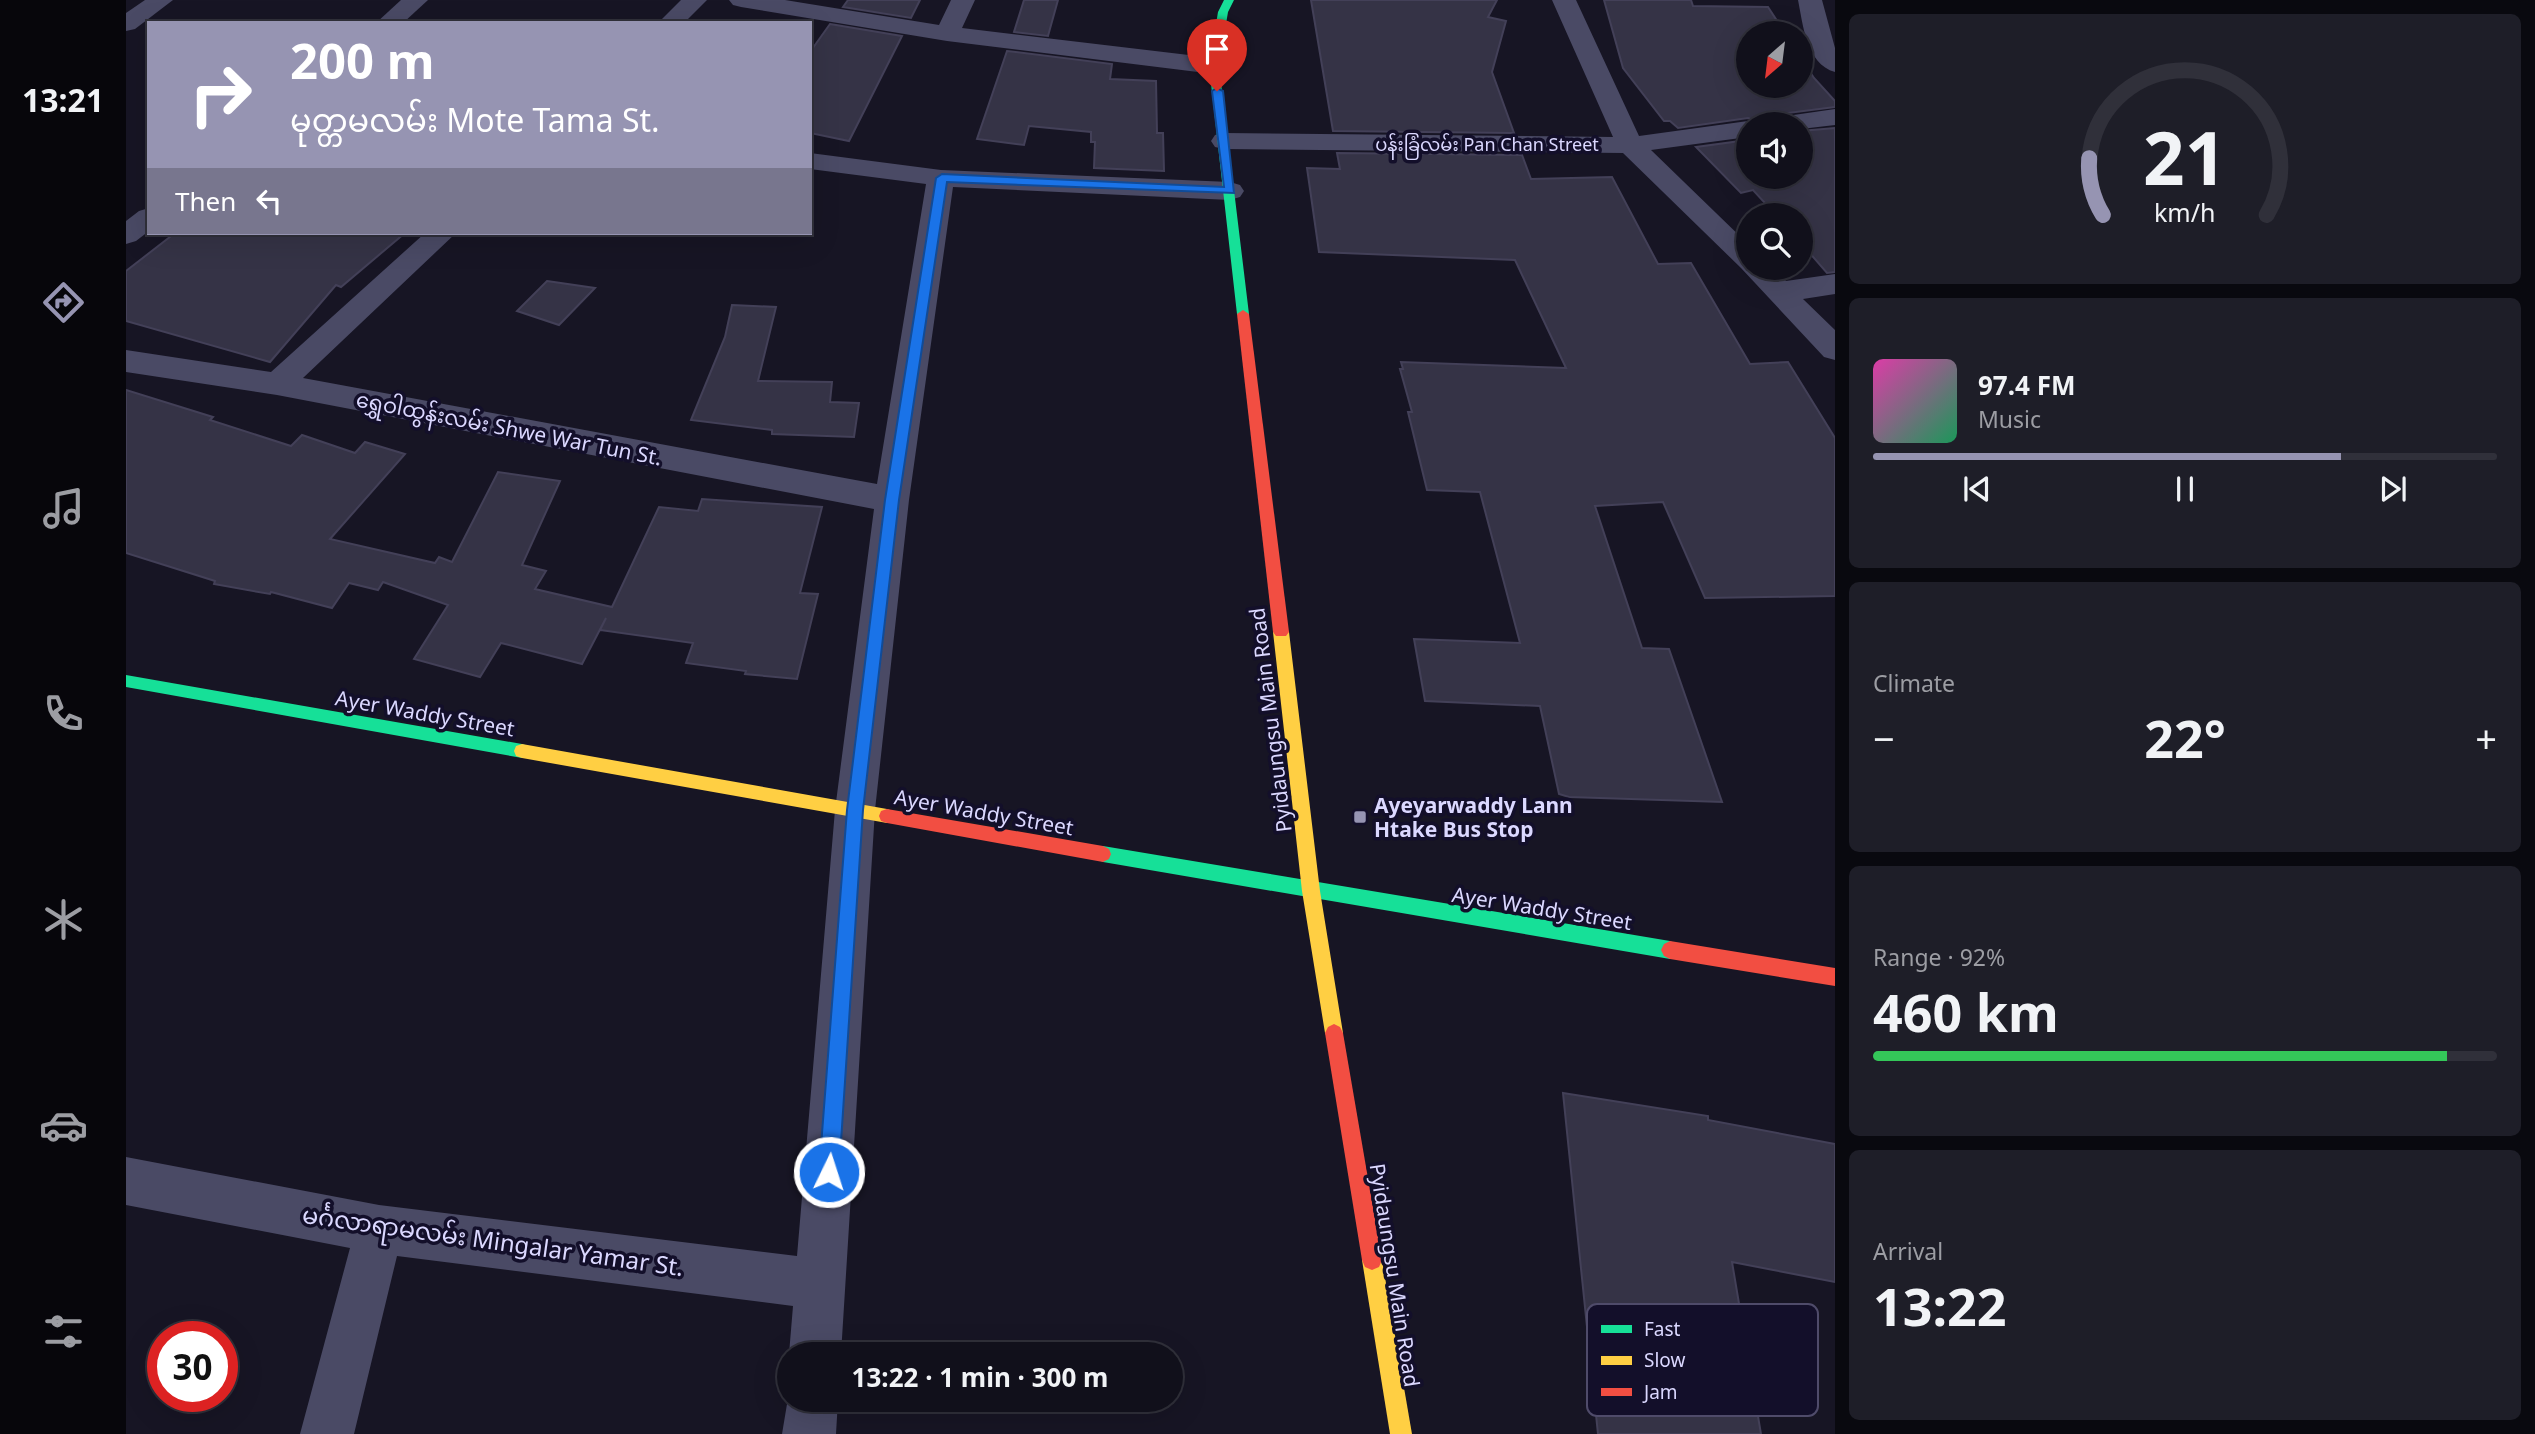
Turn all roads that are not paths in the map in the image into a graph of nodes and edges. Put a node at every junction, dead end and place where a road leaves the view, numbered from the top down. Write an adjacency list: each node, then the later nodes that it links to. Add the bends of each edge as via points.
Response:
1 (161, 0): 11 (street)
2 (416, 0): 9 (street)
3 (695, 0): 10 (street)
4 (741, 0): 12 (street)
5 (963, 0): 12 (street)
6 (1229, 0): 14 (main road, Pyidaungsu Main Road)
7 (1564, 0): 19 (street)
8 (1810, 0): 13 (street, via 1820,45)
9 (390, 21)
10 (672, 21)
11 (126, 24)
12 (947, 34): 14 (street)
13 (1835, 64)
14 (1214, 66): 18 (main road, Pyidaungsu Main Road)
15 (1835, 117): 16 (street)
16 (1813, 120)
17 (1736, 131): 19 (street, ပန်းခြံလမ်း Pan Chan Street)
18 (1224, 142): 19 (street, ပန်းခြံလမ်း Pan Chan Street); 22 (main road, Pyidaungsu Main Road)
19 (1630, 145): 26 (street)
20 (812, 161): 21 (street)
21 (942, 178): 22 (street); 33 (street)
22 (1230, 191): 36 (main road, Pyidaungsu Main Road)
23 (147, 218): 24 (street)
24 (126, 235)
25 (440, 235): 32 (street)
26 (1736, 248)
27 (1768, 280): 29 (street)
28 (1835, 284): 29 (street)
29 (1781, 292): 30 (street)
30 (1835, 349)
31 (126, 361): 32 (street, ရွှေဝါထွန်းလမ်း Shwe War Tun St.)
32 (277, 384): 33 (street, ရွှေဝါထွန်းလမ်း Shwe War Tun St.)
33 (892, 500): 35 (street)
34 (128, 684): 35 (main road, Ayer Waddy Street)
35 (855, 810): 36 (main road, Ayer Waddy Street); 40 (street)
36 (1311, 891): 37 (main road, Ayer Waddy Street); 45 (main road, Pyidaungsu Main Road)
37 (1835, 977)
38 (126, 1181): 39 (street, မင်္ဂလာရာမလမ်း Mingalar Yamar St.)
39 (379, 1229): 40 (street, မင်္ဂလာရာမလမ်း Mingalar Yamar St.); 43 (street)
40 (821, 1284): 41 (street)
41 (816, 1342)
42 (811, 1412): 44 (street)
43 (327, 1434)
44 (809, 1434)
45 (1401, 1434)

